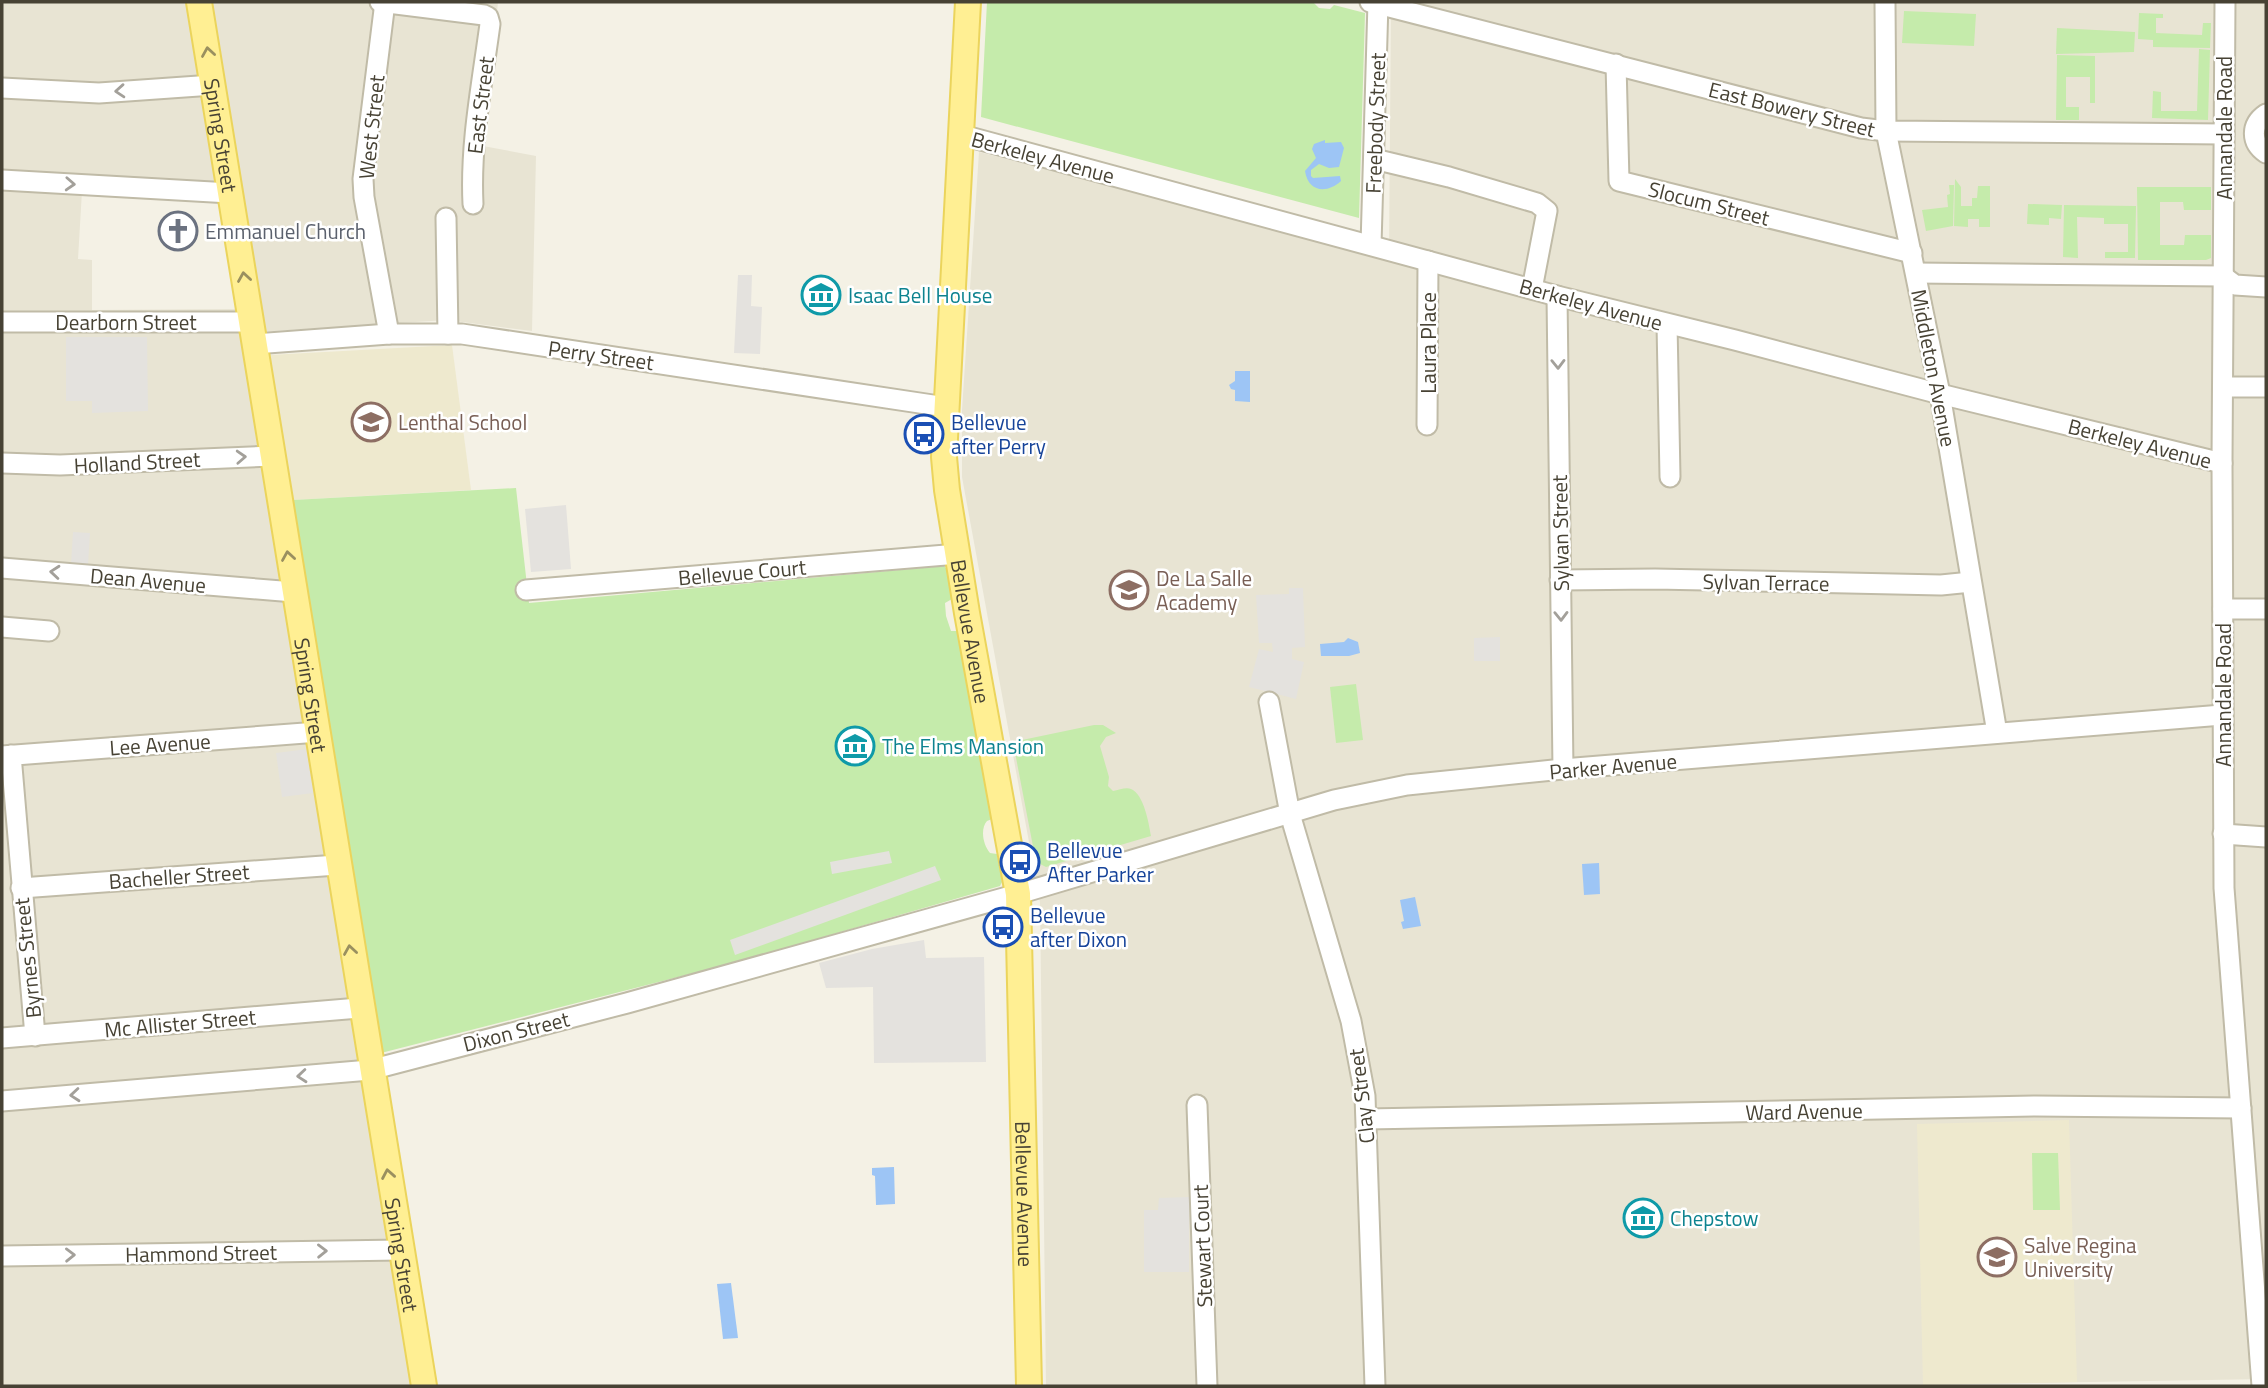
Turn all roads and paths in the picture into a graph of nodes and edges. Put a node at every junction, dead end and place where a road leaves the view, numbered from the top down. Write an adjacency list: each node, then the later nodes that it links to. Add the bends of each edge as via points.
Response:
1 (199, 2): 9 (main road, Spring Street, one-way to 1)
2 (380, 2): 3 (street)
3 (385, 2): 19 (street, East Street, via 488,17 471,174); 32 (street, West Street, via 363,180)
4 (968, 2): 14 (main road, Bellevue Avenue)
5 (1375, 2): 8 (street, East Bowery Street); 16 (street, Freebody Street)
6 (1885, 2): 12 (street, Middleton Avenue)
7 (2225, 2): 13 (street, Annandale Road)
8 (1616, 64): 12 (street, East Bowery Street); 22 (street, Slocum Street, via 1619,181)
9 (213, 85): 10 (street, one-way to 10, via 99,93); 18 (main road, Spring Street)
10 (2, 88)
11 (2266, 114): 15 (street, via 2254,134)
12 (1886, 131): 13 (street, East Bowery Street); 22 (street, Middleton Avenue)
13 (2224, 134): 25 (street, Annandale Road)
14 (961, 135): 21 (street, Berkeley Avenue); 37 (main road, Bellevue Avenue)
15 (2266, 153)
16 (1374, 159): 21 (street, Freebody Street); 27 (street, via 1537,202 1547,211)
17 (2, 180): 18 (street, one-way to 18)
18 (230, 192): 31 (main road, Spring Street, one-way to 18)
19 (473, 204)
20 (446, 218): 33 (street)
21 (1371, 245): 23 (street, Berkeley Avenue)
22 (1912, 253): 24 (street, Middleton Avenue)
23 (1428, 261): 27 (street, Berkeley Avenue); 38 (street, Laura Place)
24 (1916, 273): 25 (street); 36 (street, Middleton Avenue)
25 (2223, 276): 26 (street, via 2235,285); 34 (street, Annandale Road)
26 (2266, 287)
27 (1532, 289): 28 (street, Berkeley Avenue)
28 (1557, 296): 30 (street, Berkeley Avenue); 45 (street, Sylvan Street, one-way to 45)
29 (2, 322): 31 (street, Dearborn Street)
30 (1667, 324): 36 (street, Berkeley Avenue); 42 (street)
31 (253, 333): 32 (street, Perry Street); 39 (main road, Spring Street)
32 (389, 334): 33 (street, Perry Street)
33 (448, 334): 37 (street, Perry Street)
34 (2223, 387): 35 (street); 41 (street, Annandale Road)
35 (2266, 387)
36 (1940, 394): 41 (street, Berkeley Avenue); 46 (street, Middleton Avenue)
37 (946, 407): 43 (main road, Bellevue Avenue, via 945,468)
38 (1427, 425)
39 (272, 456): 40 (street, Holland Street, one-way to 39, via 60,466); 48 (main road, Spring Street, one-way to 39)
40 (2, 463)
41 (2222, 463): 49 (street, Annandale Road)
42 (1670, 477)
43 (958, 554): 47 (street, Bellevue Court); 64 (main road, Bellevue Avenue)
44 (2, 568): 48 (street, Dean Avenue, one-way to 44)
45 (1560, 580): 46 (street, Sylvan Terrace); 58 (street, Sylvan Street, one-way to 58)
46 (1971, 582): 56 (street, Middleton Avenue)
47 (526, 590)
48 (294, 593): 55 (main road, Spring Street)
49 (2223, 609): 50 (street); 54 (street, Annandale Road)
50 (2266, 609)
51 (2, 627): 52 (street)
52 (49, 631)
53 (1269, 702): 59 (street, Clay Street)
54 (2222, 715): 56 (street, Parker Avenue); 60 (street, Annandale Road)
55 (318, 732): 57 (street, Lee Avenue); 62 (main road, Spring Street)
56 (1997, 733): 58 (street, Parker Avenue)
57 (6, 756): 63 (street, Byrnes Street)
58 (1563, 769): 59 (street, Parker Avenue, via 1374,790)
59 (1290, 814): 64 (street, Parker Avenue); 72 (street, Clay Street, via 1351,1021)
60 (2223, 835): 61 (street); 71 (street, Annandale Road)
61 (2266, 837)
62 (337, 864): 63 (street, Bacheller Street); 65 (main road, Spring Street, one-way to 62)
63 (21, 888): 66 (street, Byrnes Street)
64 (1018, 894): 68 (street, Dixon Street); 76 (main road, Bellevue Avenue)
65 (359, 1008): 66 (street, Mc Allister Street); 68 (main road, Spring Street)
66 (35, 1036): 67 (street, Mc Allister Street)
67 (2, 1038)
68 (370, 1070): 69 (street, Dixon Street, one-way to 69); 73 (main road, Spring Street, one-way to 68)
69 (2, 1101)
70 (1197, 1105): 77 (street, Stewart Court)
71 (2241, 1108): 72 (street, Ward Avenue, via 2035,1107); 79 (street, Annandale Road)
72 (1367, 1119): 78 (street, Clay Street)
73 (400, 1250): 74 (street, Hammond Street, one-way to 73); 75 (main road, Spring Street)
74 (2, 1256)
75 (424, 1386)
76 (1028, 1386)
77 (1207, 1386)
78 (1375, 1386)
79 (2262, 1386)

